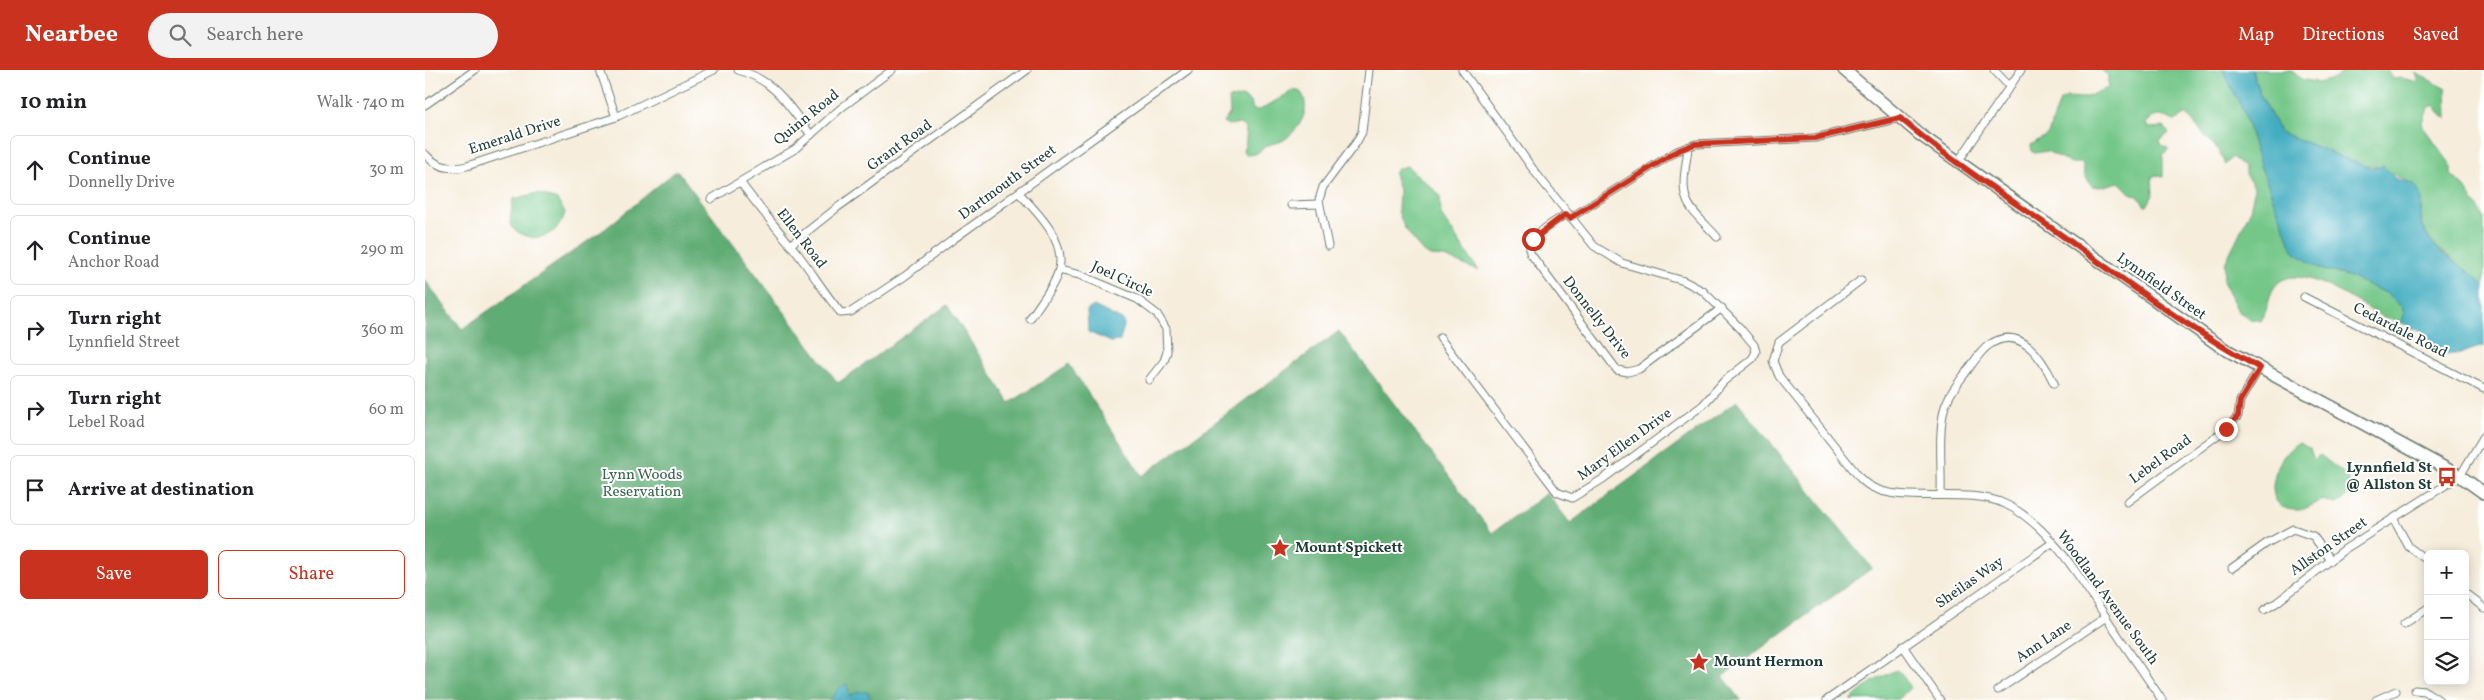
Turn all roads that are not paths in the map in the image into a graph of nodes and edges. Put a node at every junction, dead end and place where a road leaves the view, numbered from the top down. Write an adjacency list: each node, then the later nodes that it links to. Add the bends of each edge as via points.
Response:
1 (475, 70): 14 (street)
2 (600, 70): 15 (street)
3 (714, 70): 15 (street, Emerald Drive)
4 (738, 70): 17 (street, via 763,80 777,91)
5 (892, 70): 17 (street, Quinn Road)
6 (1027, 70): 28 (street, Grant Road)
7 (1188, 70): 22 (street, Dartmouth Street)
8 (1369, 70): 24 (street, via 1362,132 1323,187)
9 (1462, 70): 26 (street)
10 (1994, 70): 13 (street)
11 (2021, 70): 13 (street)
12 (1849, 72): 16 (main road, Lynnfield Street)
13 (2010, 87): 20 (street)
14 (425, 105)
15 (616, 117): 19 (street, Emerald Drive, via 464,167 443,166)
16 (1900, 118): 18 (street, via 1815,138 1705,142); 20 (main road, Lynnfield Street)
17 (811, 135): 21 (street, Quinn Road)
18 (1688, 147): 26 (street); 27 (street, via 1686,198)
19 (425, 154)
20 (1958, 162): 37 (main road, Lynnfield Street, via 2223,348)
21 (741, 183): 23 (street, Quinn Road); 28 (street, Ellen Road)
22 (1019, 193): 30 (street, via 1038,213 1056,242 1060,255); 34 (street, Dartmouth Street, via 868,302 851,312)
23 (711, 199)
24 (1319, 204): 25 (street); 29 (street)
25 (1291, 205)
26 (1568, 216): 33 (street, via 1594,246 1613,259 1689,284 1703,291); 33 (street, Donnelly Drive, via 1533,239 1529,245 1530,253 1617,370 1639,369)
27 (1717, 237)
28 (790, 245): 34 (street, Ellen Road)
29 (1328, 246)
30 (1059, 270): 35 (street); 38 (street, Joel Circle, via 1080,275 1137,299 1162,320 1167,334 1166,356)
31 (1861, 280): 44 (street, Woodland Avenue South, via 1788,333 1774,352 1774,366 1865,484 1884,494)
32 (2304, 297): 40 (street, Cedardale Road)
33 (1722, 308): 36 (street, Mary Ellen Drive, via 1752,343 1756,352 1752,359 1728,377 1696,411 1577,497 1569,498 1557,492)
34 (841, 312)
35 (1030, 319)
36 (1440, 338)
37 (2260, 368): 42 (main road, Lynnfield Street); 45 (street, Lebel Road, via 2240,401 2238,416 2226,429)
38 (1149, 380)
39 (2054, 383): 44 (street, via 2029,345 2003,340 1985,348 1955,387 1945,409)
40 (2484, 389)
41 (2484, 436): 42 (street)
42 (2461, 476): 43 (main road, Lynnfield Street); 46 (street, Allston Street)
43 (2484, 493)
44 (1941, 494): 47 (street, Woodland Avenue South, via 1979,496 2007,505 2031,520)
45 (2127, 502)
46 (2394, 520): 48 (street, via 2409,547); 49 (street, Allston Street)
47 (2052, 543): 55 (street, Woodland Avenue South); 57 (street, Sheilas Way)
48 (2424, 558)
49 (2331, 560): 50 (street, via 2313,536 2293,529); 53 (street, Allston Street)
50 (2232, 568)
51 (2468, 595): 52 (street)
52 (2484, 608)
53 (2264, 610)
54 (2424, 611): 56 (street)
55 (2106, 618): 58 (street, Ann Lane); 63 (street, Woodland Avenue South)
56 (2404, 624)
57 (1903, 646): 61 (street, Sheilas Way); 62 (street)
58 (1998, 690)
59 (2415, 690): 65 (street)
60 (2396, 692): 64 (street)
61 (1827, 700)
62 (1940, 700)
63 (2163, 700)
64 (2376, 700)
65 (2439, 700)

